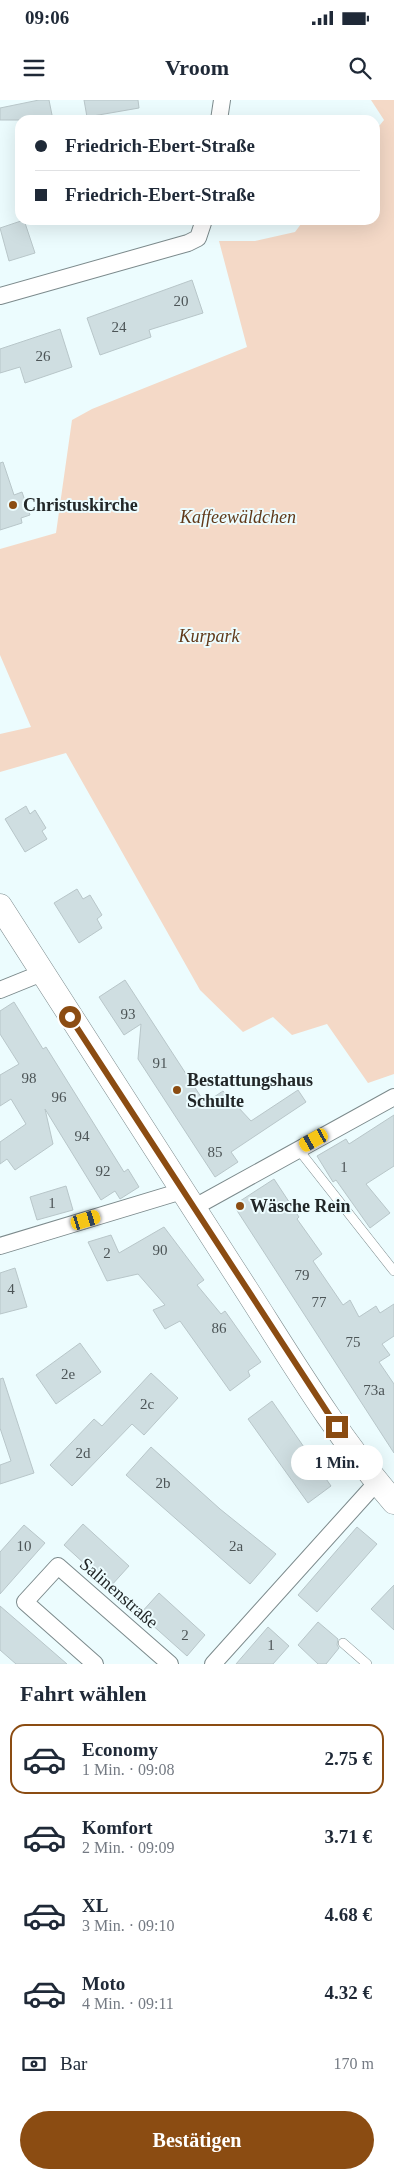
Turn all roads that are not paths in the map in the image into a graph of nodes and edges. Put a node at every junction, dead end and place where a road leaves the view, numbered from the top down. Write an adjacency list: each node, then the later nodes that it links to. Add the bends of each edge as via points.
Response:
1 (222, 100): 2 (street)
2 (220, 115)
3 (202, 225): 4 (street, via 198,238 188,243)
4 (0, 296)
5 (0, 906): 6 (main road)
6 (42, 972): 7 (street); 10 (main road)
7 (0, 990)
8 (394, 1097): 9 (street)
9 (298, 1149): 10 (street); 12 (lane)
10 (188, 1199): 11 (street); 13 (main road, via 318,1399)
11 (0, 1246)
12 (394, 1271)
13 (377, 1482): 14 (main road); 18 (street)
14 (394, 1502)
15 (343, 1643): 19 (lane)
16 (94, 1664): 17 (street, Salinenstraße, via 26,1602 58,1566)
17 (170, 1664)
18 (213, 1664)
19 (367, 1664)

